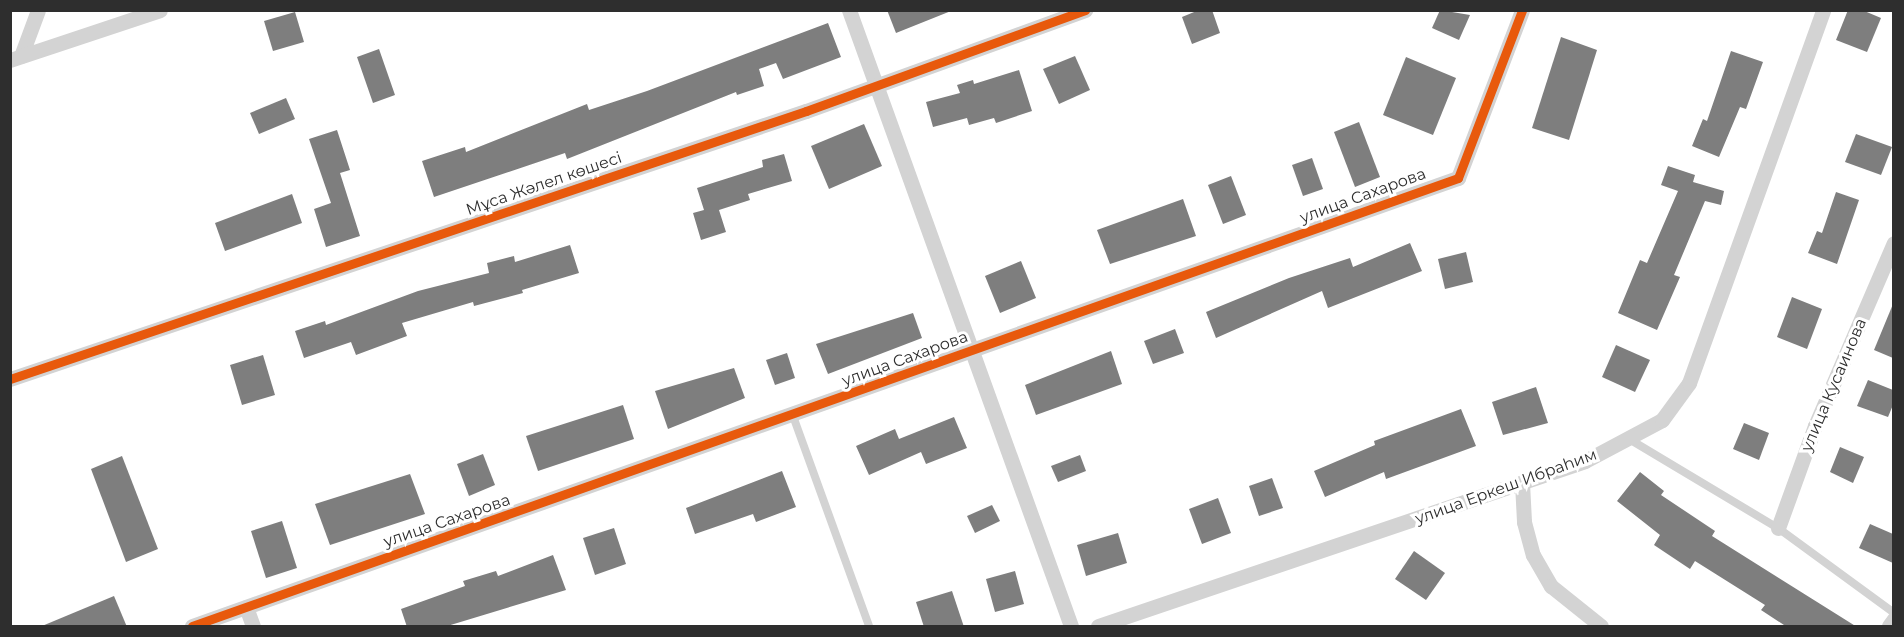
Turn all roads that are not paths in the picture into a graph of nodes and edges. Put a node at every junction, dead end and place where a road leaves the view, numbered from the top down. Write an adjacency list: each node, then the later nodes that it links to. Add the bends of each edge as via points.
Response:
1 (38, 10): 7 (street)
2 (160, 10): 7 (street)
3 (849, 10): 8 (street)
4 (1085, 10): 8 (street, Мұса Жәлел көшесі)
5 (1522, 10): 10 (street, улица Сахарова, via 1458,178)
6 (1823, 10): 13 (street, улица Еркеш Ибраһим, via 1689,383 1662,420)
7 (16, 58)
8 (875, 84): 10 (street); 11 (street, Мұса Жәлел көшесі, via 795,115)
9 (1893, 243): 15 (street, улица Кусаинова, via 1815,426)
10 (974, 351): 12 (street, улица Сахарова); 22 (street)
11 (10, 379)
12 (793, 416): 16 (street, улица Сахарова); 21 (lane)
13 (1629, 439): 14 (street, улица Еркеш Ибраһим, via 1585,461); 15 (lane)
14 (1522, 483): 23 (street, улица Еркеш Ибраһим); 24 (street, via 1524,522 1533,555 1551,586)
15 (1778, 528): 17 (lane)
16 (246, 608): 19 (street, улица Сахарова); 20 (street)
17 (1893, 614)
18 (1893, 619): 25 (street)
19 (192, 627)
20 (253, 627)
21 (869, 627)
22 (1071, 627)
23 (1098, 627)
24 (1601, 627)
25 (1889, 627)

